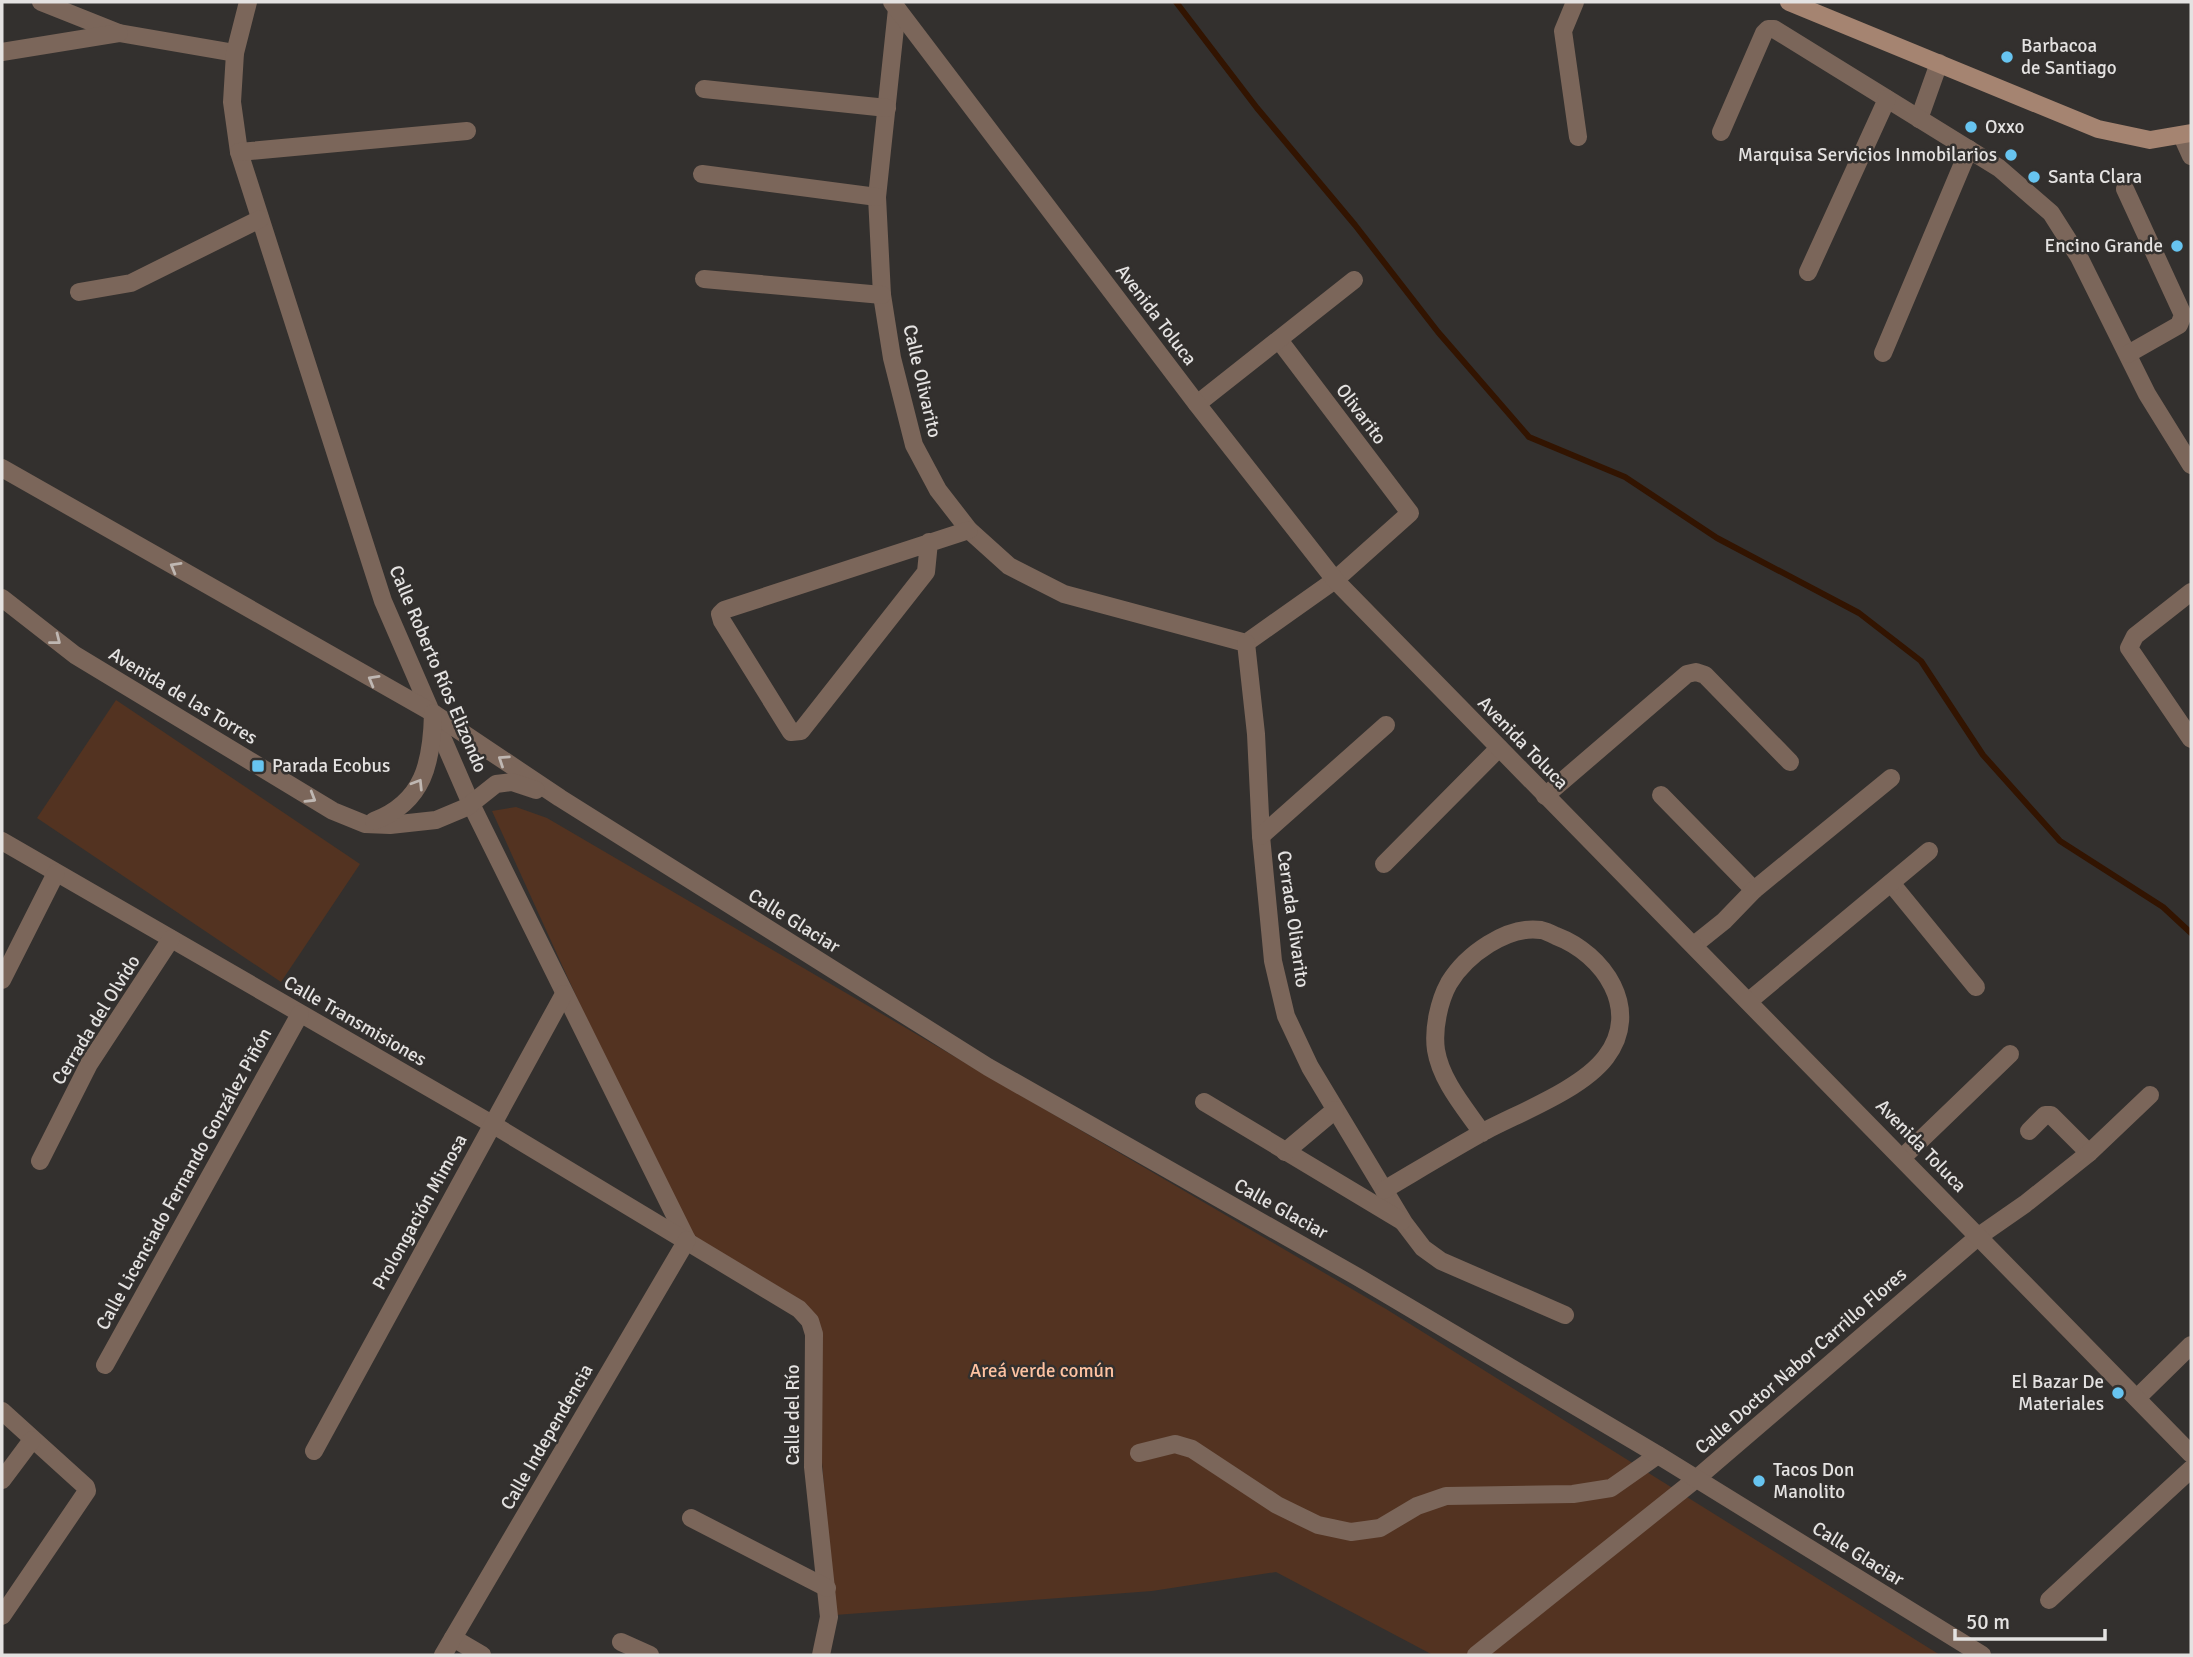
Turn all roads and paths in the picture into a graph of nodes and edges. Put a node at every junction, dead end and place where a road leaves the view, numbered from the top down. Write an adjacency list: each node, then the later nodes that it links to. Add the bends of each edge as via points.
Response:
1 (40, 2): 6 (street)
2 (248, 2): 8 (street, Calle Roberto Ríos Elizondo)
3 (1575, 2): 17 (street, via 1563,31)
4 (1789, 2): 9 (main road)
5 (895, 5): 12 (street, Calle Olivarito); 33 (street, Avenida Toluca)
6 (120, 33): 7 (street); 8 (street)
7 (2, 52)
8 (235, 53): 19 (street, Calle Roberto Ríos Elizondo, via 232,102)
9 (1939, 62): 13 (street); 16 (main road, via 2098,129 2150,140)
10 (704, 89): 12 (street)
11 (1887, 99): 13 (street); 15 (street, via 1768,29); 25 (street)
12 (887, 108): 23 (street, Calle Olivarito)
13 (1920, 119): 18 (street)
14 (467, 131): 19 (street)
15 (1721, 132)
16 (2187, 134): 20 (street)
17 (1578, 137)
18 (1969, 149): 31 (street); 32 (street, via 2051,213)
19 (239, 152): 24 (street, Calle Roberto Ríos Elizondo)
20 (2191, 156)
21 (702, 174): 23 (street)
22 (2124, 188): 32 (street, via 2183,315 2179,325)
23 (877, 197): 29 (street, Calle Olivarito)
24 (260, 219): 28 (street, via 131,283); 42 (street, Calle Roberto Ríos Elizondo, via 383,601)
25 (1808, 272)
26 (704, 279): 29 (street)
27 (1354, 280): 30 (street)
28 (79, 292)
29 (882, 295): 36 (street, Calle Olivarito, via 914,445 938,490)
30 (1279, 340): 33 (street); 38 (street, Olivarito, via 1410,513)
31 (1883, 353)
32 (2128, 354): 34 (street)
33 (1197, 404): 38 (street, Avenida Toluca)
34 (2191, 465)
35 (2, 468): 42 (street, one-way to 35)
36 (969, 530): 37 (street); 41 (street, Calle Olivarito, via 1009,566 1064,594)
37 (929, 542): 37 (street, via 926,572 801,732 791,732 720,614)
38 (1335, 580): 41 (street); 45 (street, Avenida Toluca)
39 (2191, 592): 44 (street, via 2135,636 2129,648)
40 (2, 598): 52 (street, Avenida de las Torres, one-way to 52, via 75,655 332,811)
41 (1246, 643): 53 (street, Cerrada Olivarito)
42 (433, 713): 50 (street, Calle Glaciar, one-way to 42); 51 (street, Calle Roberto Ríos Elizondo); 52 (street, one-way to 42, via 389,815 418,787 427,769)
43 (1386, 725): 53 (street)
44 (2191, 739)
45 (1499, 748): 49 (street, Avenida Toluca); 56 (street)
46 (1790, 762): 49 (street, via 1705,675 1696,672 1687,674)
47 (1891, 778): 59 (street)
48 (1661, 795): 59 (street)
49 (1545, 796): 61 (street, Avenida Toluca)
50 (559, 798): 51 (street, Calle Glaciar, via 512,782 496,785); 91 (street, Calle Glaciar, via 988,1068 1356,1276)
51 (471, 804): 52 (street, Avenida de las Torres, via 436,820); 64 (street, Calle Roberto Ríos Elizondo)
52 (365, 824)
53 (1261, 836): 70 (street, Cerrada Olivarito, via 1273,961 1286,1016)
54 (2, 841): 57 (street, Calle Transmisiones)
55 (1929, 851): 58 (street)
56 (1384, 864)
57 (57, 873): 60 (street, Calle Transmisiones); 62 (street)
58 (1891, 883): 63 (street); 65 (street)
59 (1754, 890): 61 (street)
60 (171, 939): 66 (street, Calle Transmisiones); 77 (street, Cerrada del Olvido, via 89,1064)
61 (1694, 945): 65 (street, Avenida Toluca)
62 (2, 980)
63 (1976, 987)
64 (564, 994): 71 (street, Prolongación Mimosa); 81 (street, Calle Roberto Ríos Elizondo)
65 (1749, 1001): 76 (street, Avenida Toluca)
66 (300, 1014): 71 (street, Calle Transmisiones); 84 (street, Calle Licenciado Fernando González Piñón)
67 (2010, 1054): 76 (street)
68 (2150, 1095): 75 (street, Calle Doctor Nabor Carrillo Flores)
69 (1204, 1102): 74 (street)
70 (1335, 1110): 74 (street); 78 (street, Cerrada Olivarito)
71 (492, 1124): 81 (street, Calle Transmisiones); 88 (street, Prolongación Mimosa)
72 (2029, 1131): 75 (street, via 2048,1114)
73 (1482, 1133): 73 (street, via 1574,1085 1606,1058 1616,1040 1622,1015 1616,989 1597,962 1572,942 1541,930 1507,933 1479,951 1450,983 1438,1012 1436,1049 1448,1081); 78 (street)
74 (1285, 1152): 79 (street)
75 (2089, 1153): 80 (street, Calle Doctor Nabor Carrillo Flores)
76 (1903, 1157): 80 (street, Avenida Toluca)
77 (40, 1161)
78 (1384, 1190): 79 (street, Cerrada Olivarito)
79 (1404, 1223): 82 (street, Cerrada Olivarito, via 1423,1248 1441,1261)
80 (1979, 1236): 85 (street, Avenida Toluca); 93 (street, Calle Doctor Nabor Carrillo Flores)
81 (687, 1240): 96 (street, Calle del Río, via 799,1309 810,1321 814,1334 813,1466); 99 (street, Calle Independencia)
82 (1565, 1315)
83 (2191, 1345): 85 (street)
84 (104, 1365)
85 (2137, 1398): 90 (street, Avenida Toluca)
86 (2, 1411): 87 (street)
87 (32, 1440): 94 (street); 98 (street, via 87,1491)
88 (314, 1451)
89 (1139, 1452): 91 (street, via 1175,1444 1192,1449 1277,1505 1318,1525 1351,1532 1380,1528 1417,1506 1446,1496 1573,1494 1611,1488)
90 (2191, 1454)
91 (1658, 1455): 93 (street, Calle Glaciar)
92 (2191, 1469): 97 (street)
93 (1696, 1479): 105 (street, Calle Doctor Nabor Carrillo Flores); 106 (street, Calle Glaciar)
94 (2, 1480)
95 (691, 1518): 96 (street)
96 (827, 1588): 104 (street, Calle del Río, via 829,1617)
97 (2049, 1600)
98 (2, 1616)
99 (453, 1638): 101 (street, Calle Independencia); 102 (street)
100 (621, 1642): 103 (street)
101 (443, 1655)
102 (482, 1655)
103 (650, 1655)
104 (821, 1655)
105 (1476, 1655)
106 (1982, 1655)

